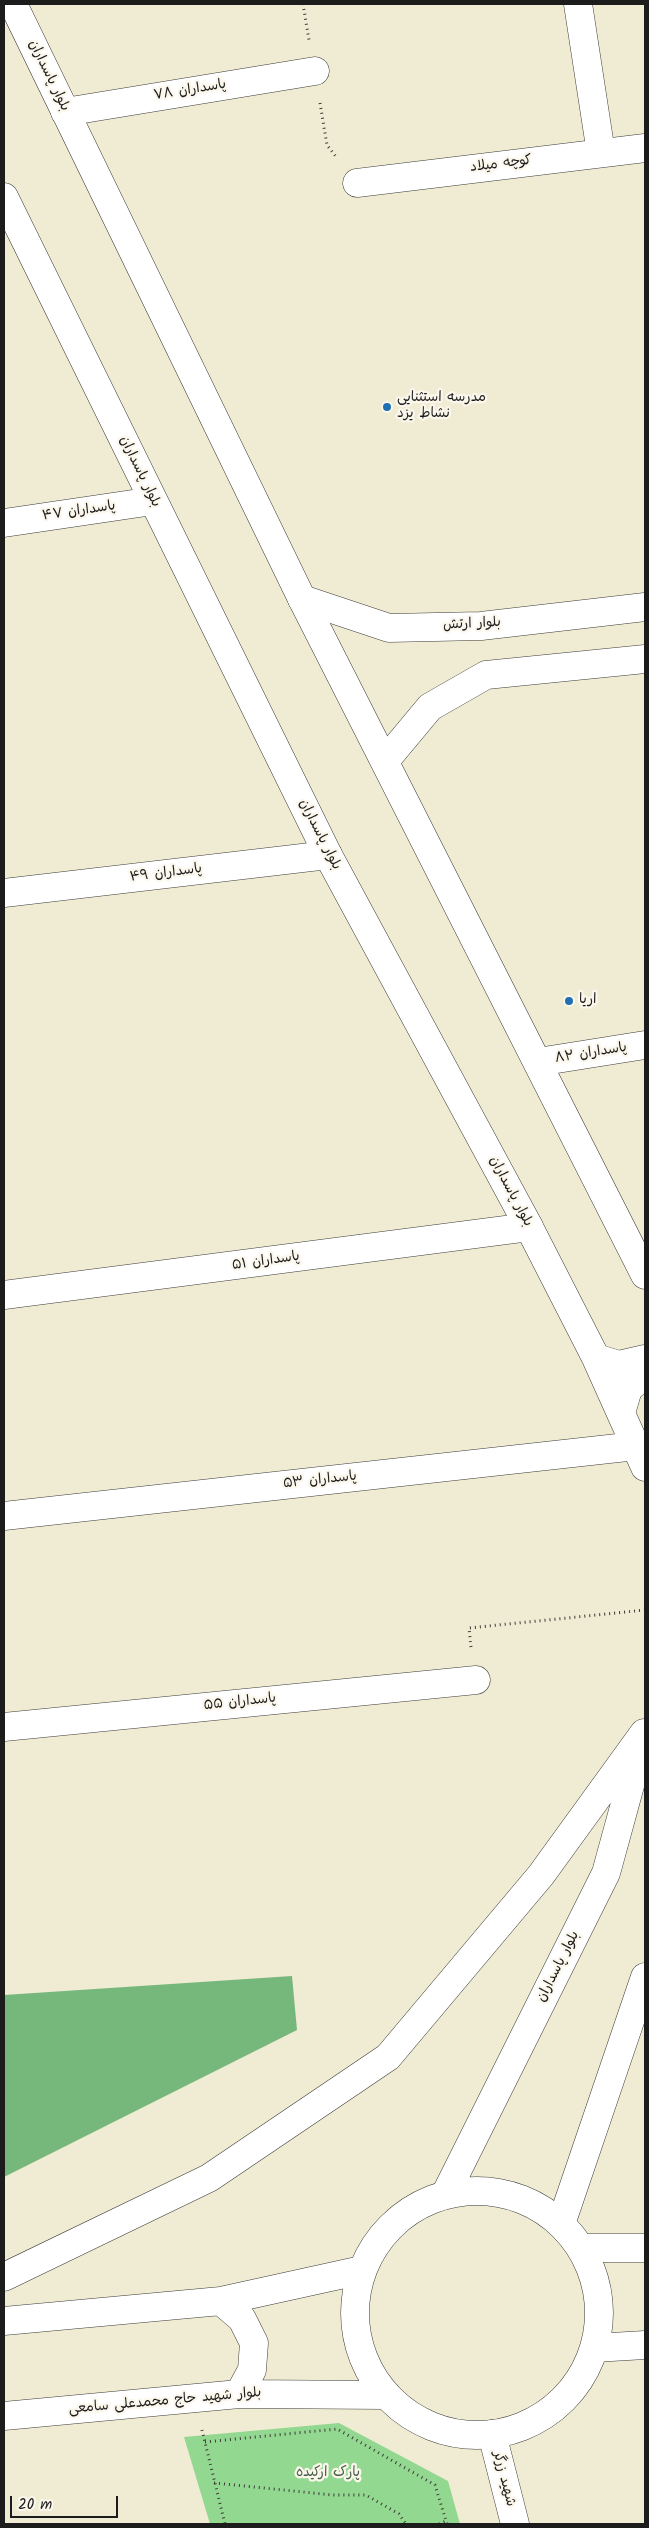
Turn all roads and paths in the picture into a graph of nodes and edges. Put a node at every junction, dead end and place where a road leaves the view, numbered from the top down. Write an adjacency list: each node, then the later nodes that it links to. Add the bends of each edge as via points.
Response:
1 (13, 4): 4 (main road, بلوار پاسداران)
2 (578, 4): 6 (main road)
3 (315, 71): 4 (main road, پاسداران ۷۸)
4 (65, 112): 11 (main road, بلوار پاسداران)
5 (645, 148): 6 (main road, کوچه میلاد)
6 (601, 153): 7 (main road, کوچه میلاد)
7 (357, 183)
8 (4, 197): 9 (main road, بلوار پاسداران)
9 (154, 501): 10 (main road, پاسداران ۴۷); 15 (main road, بلوار پاسداران)
10 (4, 523)
11 (302, 599): 12 (main road, بلوار ارتش, via 389,628 481,626); 14 (main road, بلوار پاسداران)
12 (645, 607)
13 (645, 658): 14 (main road, via 486,675 430,707)
14 (385, 761): 18 (main road, بلوار پاسداران)
15 (328, 855): 16 (main road, پاسداران ۴۹); 19 (main road, بلوار پاسداران)
16 (4, 893)
17 (645, 1045): 18 (main road, پاسداران ۸۲)
18 (538, 1062): 20 (main road, بلوار پاسداران)
19 (528, 1227): 21 (main road, پاسداران ۵۱); 22 (main road, بلوار پاسداران)
20 (645, 1275)
21 (4, 1295)
22 (596, 1358): 23 (main road, via 619,1365); 25 (main road, بلوار پاسداران)
23 (645, 1359)
24 (645, 1374): 25 (main road, via 628,1389)
25 (621, 1412): 26 (main road, بلوار پاسداران)
26 (641, 1456): 27 (main road, پاسداران ۵۳)
27 (4, 1516)
28 (645, 1610): 29 (path, via 468,1628)
29 (476, 1680): 30 (main road, پاسداران ۵۵)
30 (4, 1727)
31 (644, 1731): 33 (main road, بلوار پاسداران, via 606,1873); 38 (main road, via 541,1875 388,2057 210,2178)
32 (645, 1976): 34 (main road)
33 (445, 2195): 34 (main road, via 487,2190 527,2201); 37 (main road, via 418,2205 395,2222 376,2244)
34 (561, 2224): 35 (main road)
35 (581, 2248): 36 (main road); 42 (main road, via 594,2275 600,2312)
36 (645, 2248)
37 (362, 2270): 39 (main road); 44 (main road, via 355,2302 357,2336 368,2367)
38 (4, 2277)
39 (221, 2301): 40 (main road); 43 (main road, via 242,2318 254,2343 252,2370)
40 (4, 2322)
41 (645, 2345): 42 (main road)
42 (594, 2348): 47 (main road, via 580,2380 556,2406 526,2425)
43 (239, 2394): 44 (main road, بلوار شهید حاج محمدعلی سامعی); 45 (main road, بلوار شهید حاج محمدعلی سامعی)
44 (386, 2395): 47 (main road, via 409,2414 435,2427 463,2434)
45 (194, 2399): 46 (main road, بلوار شهید حاج محمدعلی سامعی); 48 (path)
46 (4, 2416)
47 (492, 2434): 54 (main road, شهید زرگر)
48 (205, 2442): 49 (path); 50 (path, via 337,2430 435,2485)
49 (214, 2483): 51 (path); 52 (path, via 333,2495 366,2495 399,2514)
50 (447, 2522): 53 (path)
51 (225, 2524)
52 (406, 2524)
53 (439, 2524)
54 (515, 2524)

